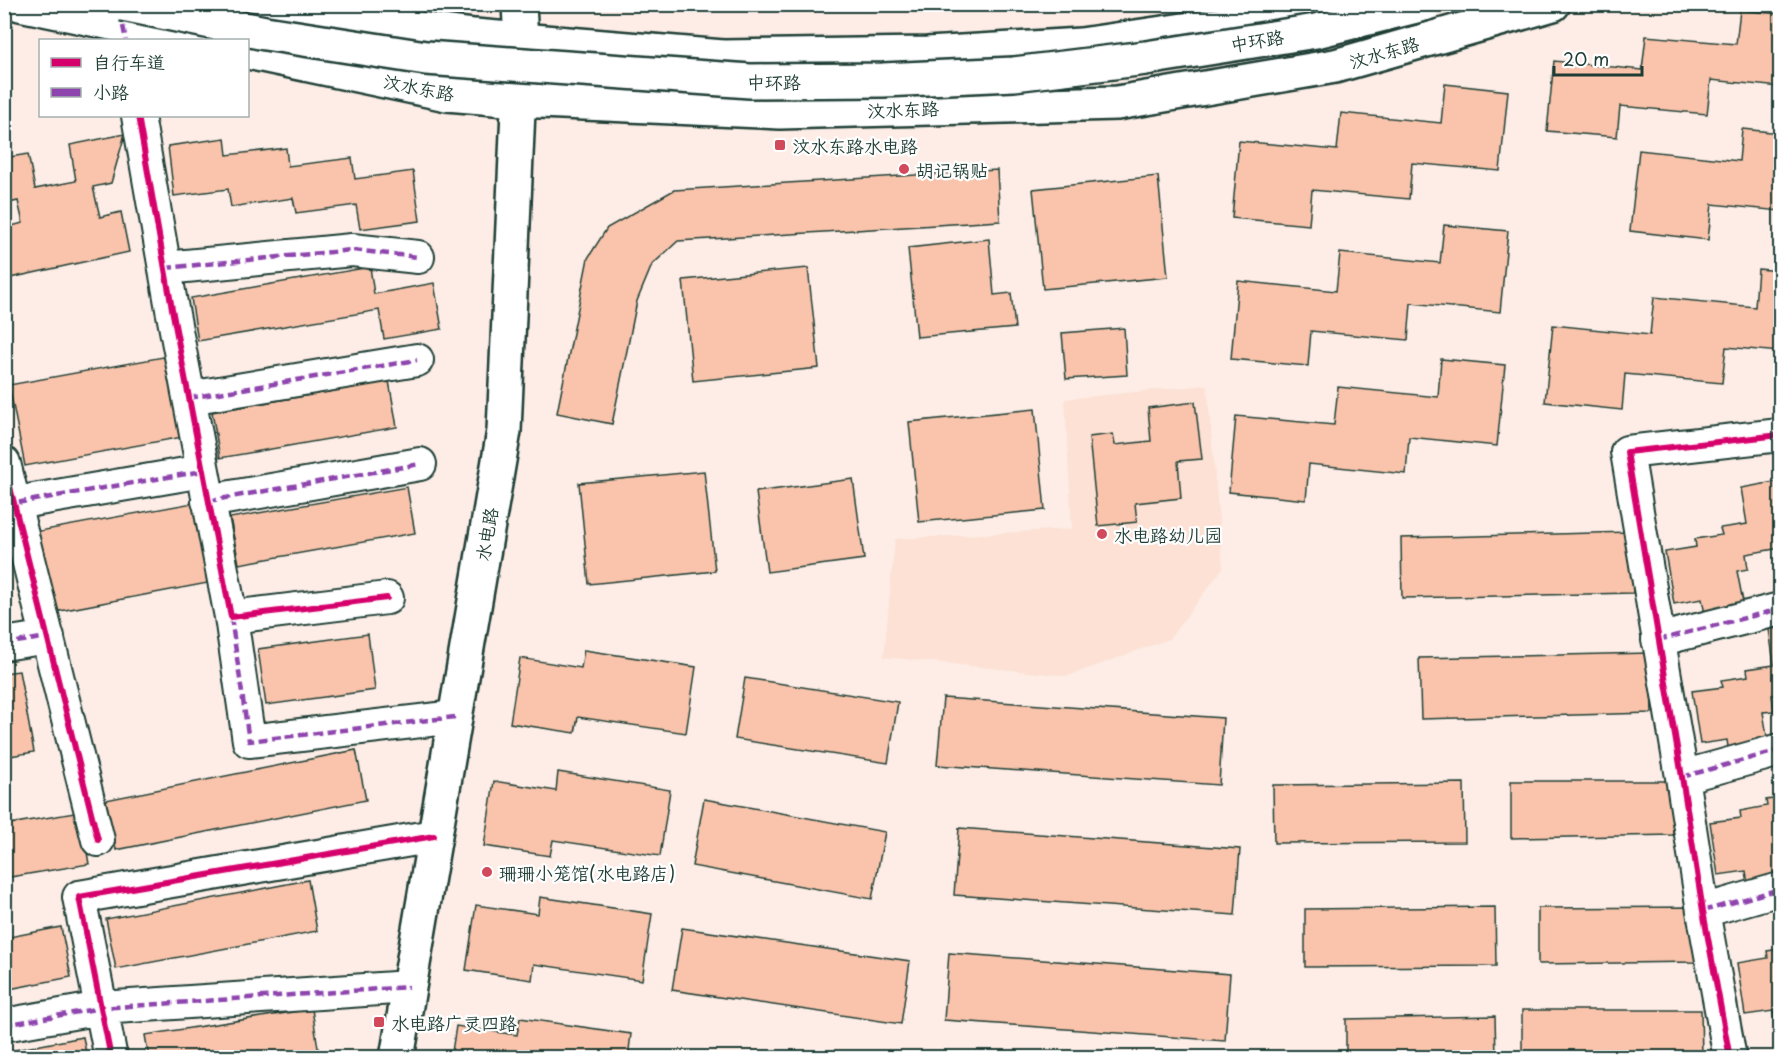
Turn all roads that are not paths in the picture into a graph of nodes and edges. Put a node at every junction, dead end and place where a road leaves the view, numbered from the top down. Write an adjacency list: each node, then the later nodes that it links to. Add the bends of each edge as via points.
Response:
1 (20, 4): 8 (main road)
2 (263, 4): 10 (main road)
3 (519, 4): 10 (main road, 水电路)
4 (1325, 4): 7 (main road)
5 (1424, 4): 8 (main road, 中环路, bridge, via 1316,31 1146,58 1014,74 884,80 750,81 426,58 265,33)
6 (1553, 4): 12 (main road, 汶水东路, via 1335,66)
7 (1282, 13): 10 (main road, via 1081,45 927,54 723,57); 12 (main road)
8 (124, 24): 9 (main road)
9 (189, 39)
10 (521, 41): 13 (main road, 水电路)
11 (249, 52): 13 (main road, 汶水东路, via 447,94)
12 (1195, 89): 13 (main road, 汶水东路, via 1117,103 780,112)
13 (518, 100): 30 (main road, 水电路, via 504,431)
14 (138, 117): 16 (street)
15 (418, 257): 16 (street, via 352,250)
16 (165, 268): 18 (street)
17 (417, 360): 18 (street)
18 (189, 398): 22 (street)
19 (1780, 435): 28 (street, via 1627,453)
20 (4, 463): 23 (street)
21 (420, 464): 22 (street)
22 (205, 486): 23 (street); 26 (street)
23 (9, 504): 27 (street)
24 (387, 598): 26 (street)
25 (1780, 609): 28 (street)
26 (231, 617): 30 (street, via 249,741)
27 (48, 637): 29 (street); 34 (street)
28 (1658, 640): 32 (street)
29 (4, 644)
30 (455, 717): 33 (main road, 水电路)
31 (1780, 750): 32 (street)
32 (1682, 777): 36 (street)
33 (434, 836): 37 (main road, 水电路); 38 (street, via 79,897)
34 (98, 840)
35 (1780, 889): 36 (street)
36 (1703, 911): 42 (street)
37 (409, 987): 38 (street); 41 (main road, 水电路)
38 (101, 1008): 39 (street); 40 (street)
39 (4, 1025)
40 (111, 1058)
41 (397, 1058)
42 (1730, 1058)

